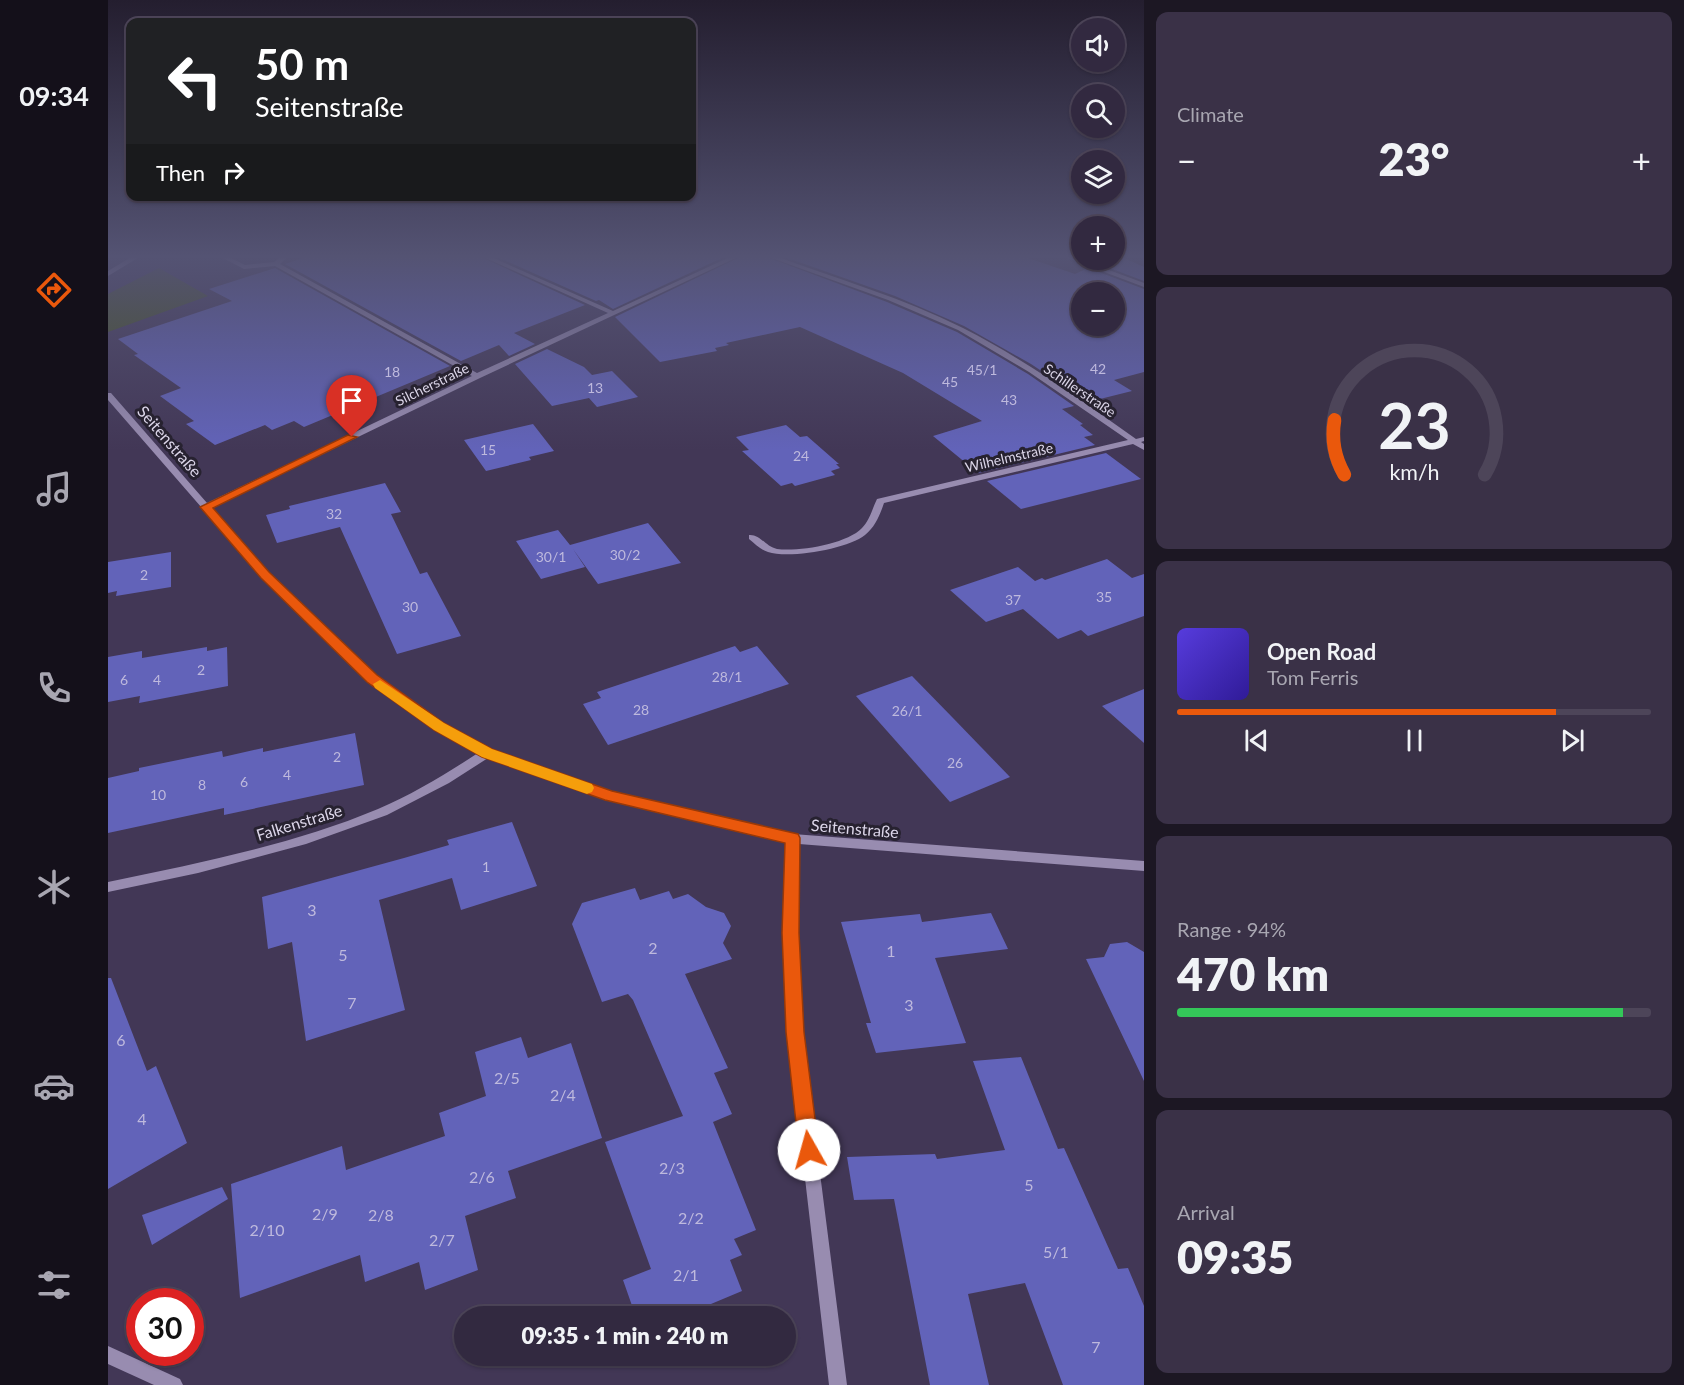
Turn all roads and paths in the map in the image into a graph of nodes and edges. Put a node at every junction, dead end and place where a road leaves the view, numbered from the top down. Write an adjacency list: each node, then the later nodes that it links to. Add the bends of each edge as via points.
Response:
1 (378, 321): 4 (street)
2 (597, 321): 4 (street, Silcherstraße)
3 (940, 321): 7 (street, Schillerstraße, via 1037,375)
4 (477, 376): 9 (street, Silcherstraße)
5 (108, 395): 9 (street, Seitenstraße)
6 (1144, 439): 7 (street, Wilhelmstraße)
7 (1134, 441): 8 (street, Schillerstraße); 10 (street, Wilhelmstraße, via 880,501 871,522 857,537 824,548 772,551)
8 (1144, 448)
9 (206, 507): 11 (street, Seitenstraße, via 265,575 372,678 439,726)
10 (752, 537)
11 (487, 753): 12 (street, Seitenstraße, via 610,796); 14 (street, Falkenstraße, via 383,812 312,837)
12 (793, 838): 13 (street, Seitenstraße); 17 (street, via 795,1032)
13 (1144, 866)
14 (108, 887)
15 (108, 1355): 16 (street)
16 (174, 1385)
17 (838, 1385)

